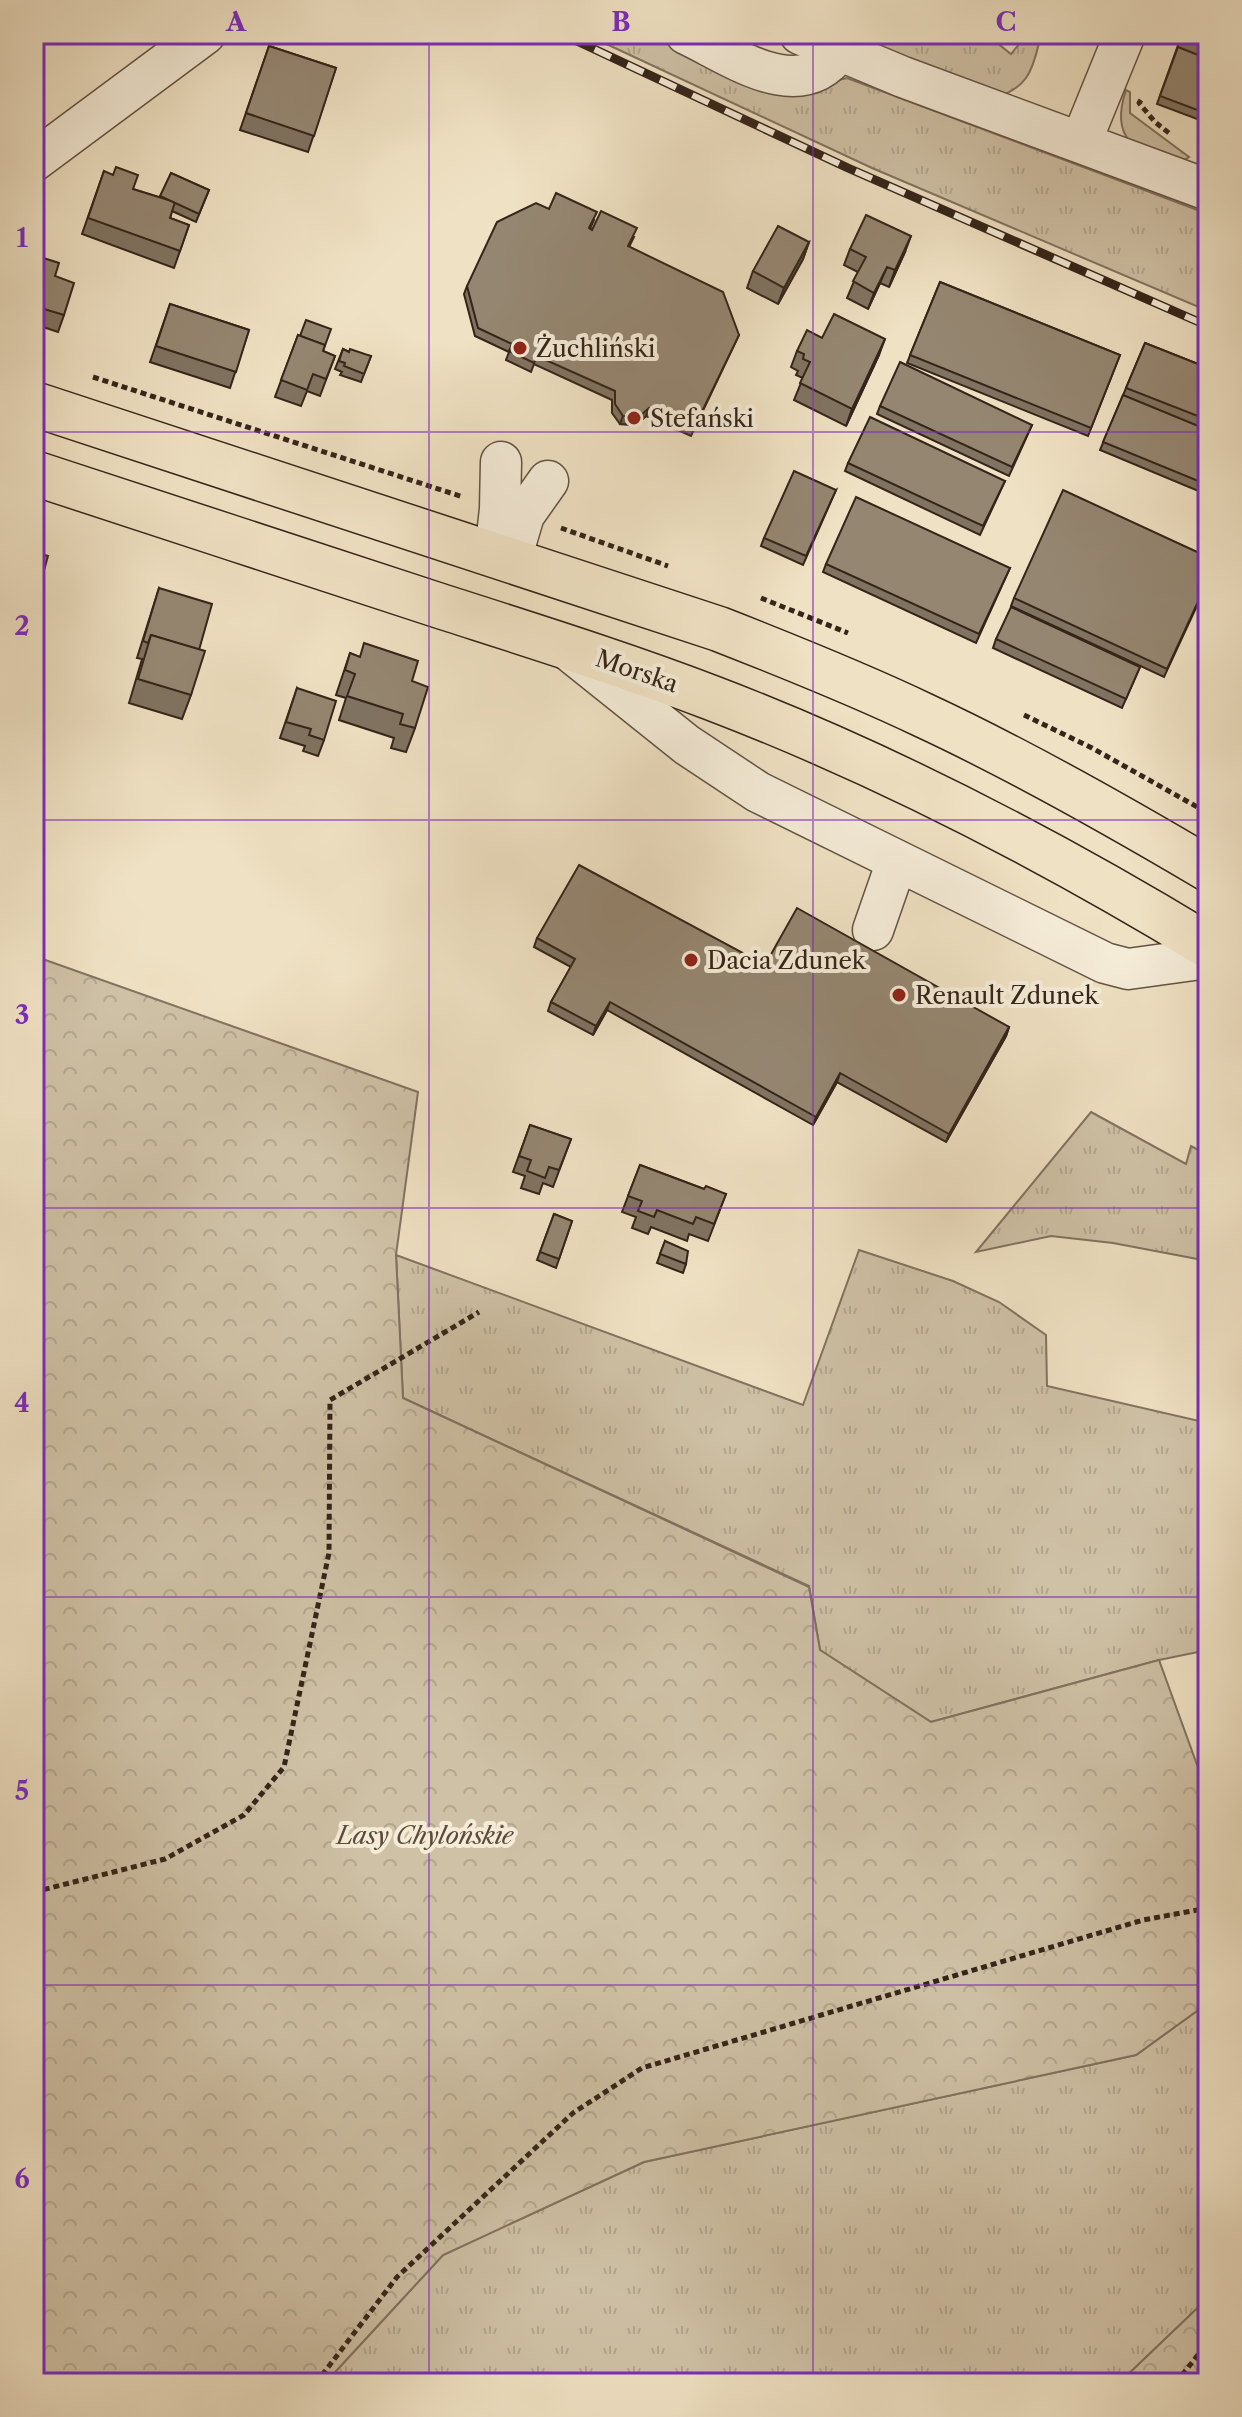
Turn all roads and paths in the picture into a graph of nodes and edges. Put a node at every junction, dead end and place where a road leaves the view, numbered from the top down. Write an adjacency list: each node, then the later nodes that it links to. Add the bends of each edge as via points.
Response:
1 (205, 34): 8 (lane)
2 (686, 34): 5 (lane, via 775,76 796,78 819,71)
3 (800, 34): 5 (lane)
4 (1119, 48): 6 (path, via 1150,76 1139,103); 7 (lane)
5 (839, 51): 7 (lane)
6 (1178, 139)
7 (1081, 142): 9 (lane)
8 (34, 161)
9 (1208, 190)
10 (34, 404): 14 (main road)
11 (501, 462): 14 (lane)
12 (34, 473): 15 (main road, Morska)
13 (548, 481): 14 (lane)
14 (503, 557): 17 (main road, via 705,624 839,677 1012,761)
15 (562, 645): 16 (lane, via 687,745 758,792); 19 (main road, Morska, via 713,698 915,785 1125,895)
16 (897, 861): 18 (lane); 20 (lane, via 1105,963 1128,969)
17 (1208, 869)
18 (873, 930)
19 (1208, 946)
20 (1208, 958)
21 (479, 1312): 22 (path, via 330,1400 329,1553 284,1767 244,1815 165,1859)
22 (34, 1892)
23 (1208, 1908): 25 (path, via 1143,1920 642,2068 573,2113 397,2277)
24 (1208, 2342): 26 (path)
25 (316, 2383)
26 (1176, 2383)

